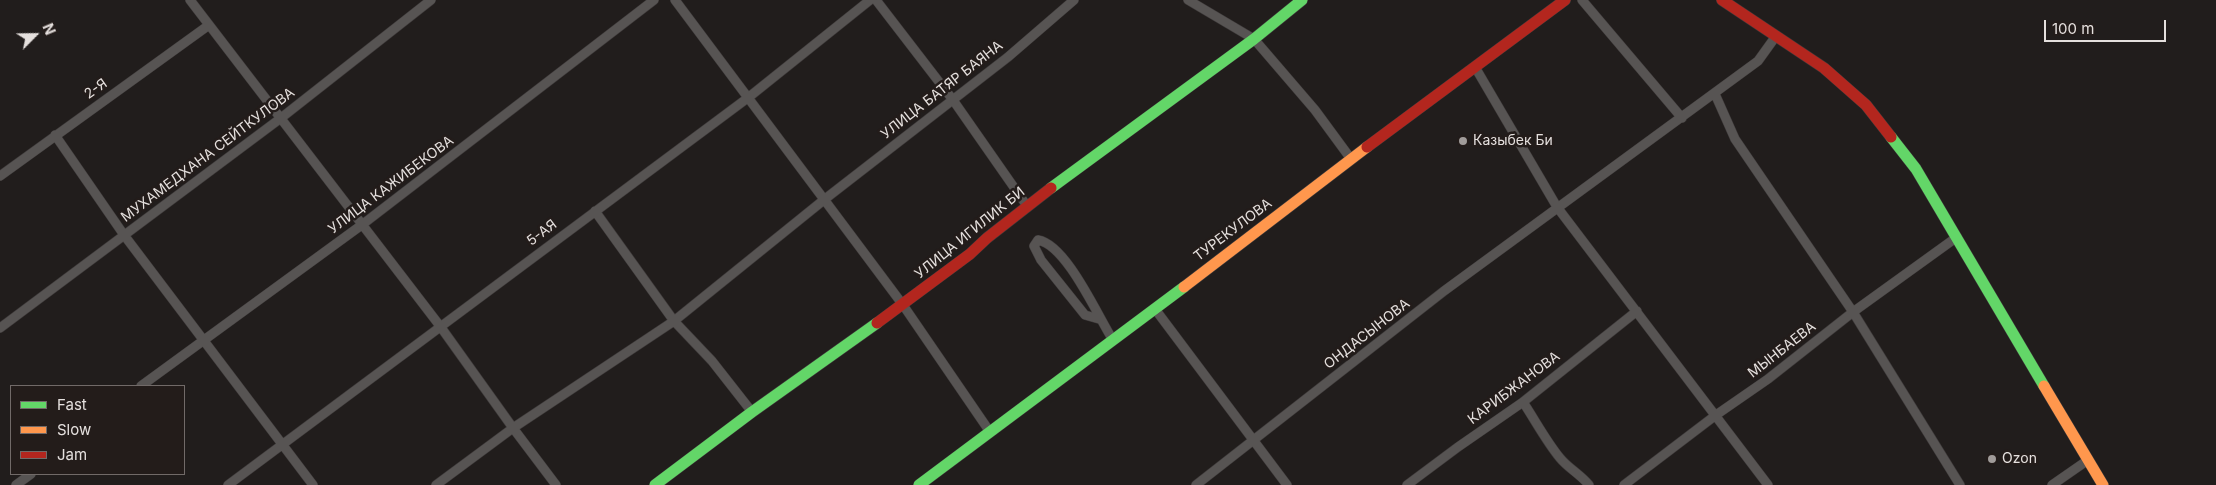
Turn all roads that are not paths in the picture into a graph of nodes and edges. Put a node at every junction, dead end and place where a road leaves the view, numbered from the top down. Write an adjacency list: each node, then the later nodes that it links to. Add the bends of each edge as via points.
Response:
1 (190, 0): 13 (street)
2 (431, 0): 20 (street, МУХАМЕДХАНА СЕЙТКУЛОВА)
3 (654, 0): 29 (street, УЛИЦА КАЖИБЕКОВА)
4 (675, 0): 18 (street)
5 (870, 0): 18 (street, 5-АЯ)
6 (876, 0): 19 (street)
7 (1074, 0): 19 (street, УЛИЦА БАТЯР БАЯНА)
8 (1188, 0): 15 (street)
9 (1302, 0): 15 (street, УЛИЦА ИГИЛИК БИ)
10 (1565, 0): 16 (street, ТУРЕКУЛОВА)
11 (1582, 0): 21 (street)
12 (1722, 0): 14 (street)
13 (209, 25): 20 (street); 22 (street, 2-Я)
14 (1776, 36): 17 (street, ОНДАСЫНОВА, via 1758,61); 31 (street, via 1824,68 1866,105 1916,169)
15 (1254, 39): 23 (street, via 1315,110); 26 (street, УЛИЦА ИГИЛИК БИ)
16 (1475, 67): 23 (street, ТУРЕКУЛОВА); 27 (street)
17 (1714, 94): 21 (street, ОНДАСЫНОВА); 35 (street, via 1735,139)
18 (748, 97): 25 (street); 28 (street, 5-АЯ)
19 (953, 100): 25 (street, УЛИЦА БАТЯР БАЯНА); 26 (street)
20 (281, 118): 29 (street); 30 (street, МУХАМЕДХАНА СЕЙТКУЛОВА)
21 (1682, 118): 27 (street, ОНДАСЫНОВА)
22 (55, 135): 24 (street, 2-Я); 30 (street)
23 (1351, 159): 33 (street, ТУРЕКУЛОВА)
24 (0, 176)
25 (825, 199): 32 (street); 37 (street, УЛИЦА БАТЯР БАЯНА)
26 (1027, 206): 32 (street, УЛИЦА ИГИЛИК БИ)
27 (1557, 208): 34 (street); 48 (street, ОНДАСЫНОВА, via 1444,291)
28 (595, 211): 37 (street); 38 (street, 5-АЯ)
29 (363, 224): 38 (street); 40 (street, УЛИЦА КАЖИБЕКОВА)
30 (124, 235): 39 (street, МУХАМЕДХАНА СЕЙТКУЛОВА); 40 (street)
31 (1957, 237): 35 (street, МЫНБАЕВА); 50 (street)
32 (903, 305): 44 (street, УЛИЦА ИГИЛИК БИ); 47 (street)
33 (1156, 309): 41 (street, ТУРЕКУЛОВА); 48 (street)
34 (1637, 311): 43 (street, КАРИБЖАНОВА); 45 (street)
35 (1852, 312): 45 (street, МЫНБАЕВА, via 1768,379); 65 (street)
36 (1099, 318): 36 (street, via 1085,315 1041,260 1034,246 1038,240 1051,246 1068,265 1095,306); 41 (street)
37 (674, 321): 44 (street, via 712,361); 46 (street, УЛИЦА БАТЯР БАЯНА)
38 (440, 326): 46 (street); 49 (street, 5-АЯ)
39 (0, 328)
40 (203, 340): 42 (street, УЛИЦА КАЖИБЕКОВА); 49 (street)
41 (1113, 340): 47 (street, ТУРЕКУЛОВА)
42 (142, 385)
43 (1523, 402): 61 (street, КАРИБЖАНОВА); 62 (street, via 1558,456)
44 (752, 412): 57 (street, УЛИЦА ИГИЛИК БИ)
45 (1716, 415): 63 (street, МЫНБАЕВА); 64 (street)
46 (513, 428): 55 (street, УЛИЦА БАТЯР БАЯНА); 56 (street)
47 (990, 432): 58 (street, ТУРЕКУЛОВА)
48 (1254, 441): 59 (street, ОНДАСЫНОВА); 60 (street)
49 (282, 445): 53 (street, 5-АЯ); 54 (street)
50 (2088, 460): 66 (street); 67 (street)
51 (30, 475): 52 (street)
52 (16, 485)
53 (228, 485)
54 (313, 485)
55 (436, 485)
56 (556, 485)
57 (655, 485)
58 (919, 485)
59 (1196, 485)
60 (1287, 485)
61 (1408, 485)
62 (1588, 485)
63 (1624, 485)
64 (1768, 485)
65 (1960, 485)
66 (2052, 485)
67 (2103, 485)

